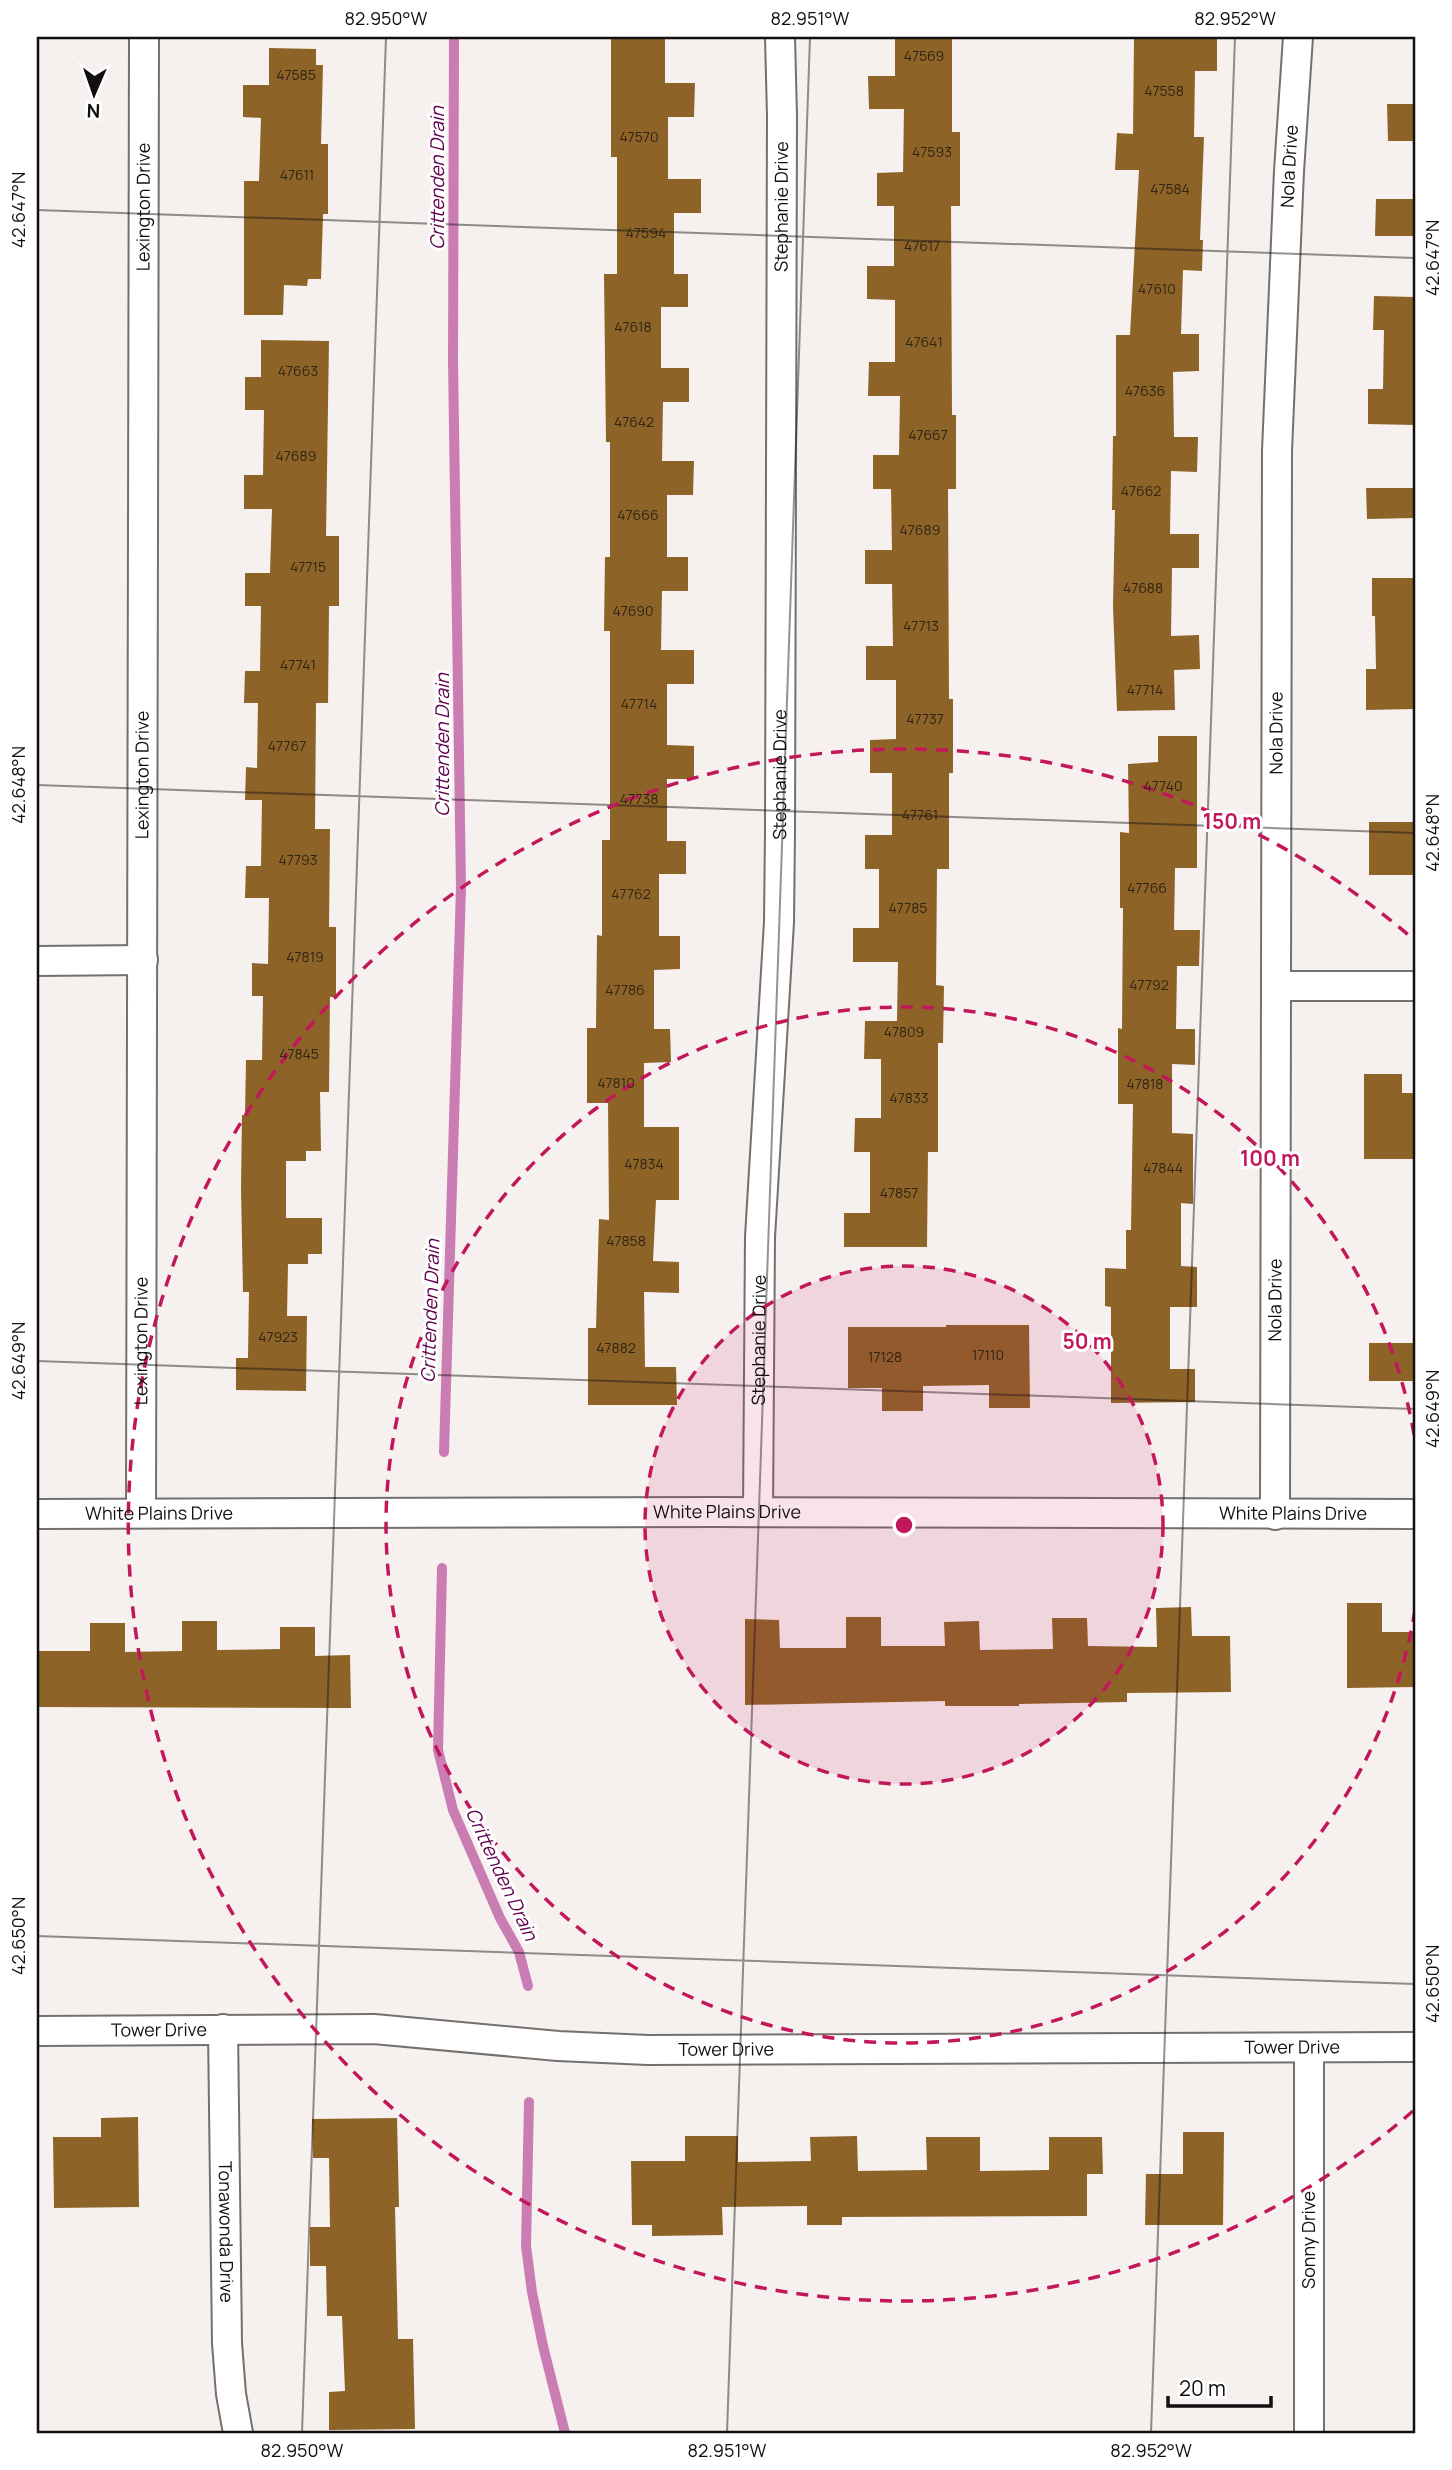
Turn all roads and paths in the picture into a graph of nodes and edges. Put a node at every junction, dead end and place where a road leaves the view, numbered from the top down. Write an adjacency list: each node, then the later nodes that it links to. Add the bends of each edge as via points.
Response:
1 (144, 37): 4 (street, Lexington Drive)
2 (780, 37): 8 (street, Stephanie Drive, via 779,922 760,1237)
3 (1298, 37): 6 (street, Nola Drive, via 1277,451)
4 (143, 960): 5 (street); 9 (street, Lexington Drive)
5 (37, 961)
6 (1276, 986): 7 (street); 12 (street, Nola Drive)
7 (1415, 986)
8 (758, 1512): 9 (street, White Plains Drive); 12 (street, White Plains Drive)
9 (141, 1513): 10 (street, White Plains Drive)
10 (37, 1514)
11 (1415, 1514): 12 (street, White Plains Drive)
12 (1275, 1515)
13 (223, 2029): 14 (street, Tower Drive); 16 (street, Tower Drive, via 374,2029 637,2050); 17 (street, Tonawonda Drive, via 227,2343)
14 (37, 2031)
15 (1415, 2047): 16 (street, Tower Drive)
16 (1309, 2048): 18 (street, Sonny Drive)
17 (239, 2433)
18 (1310, 2433)

